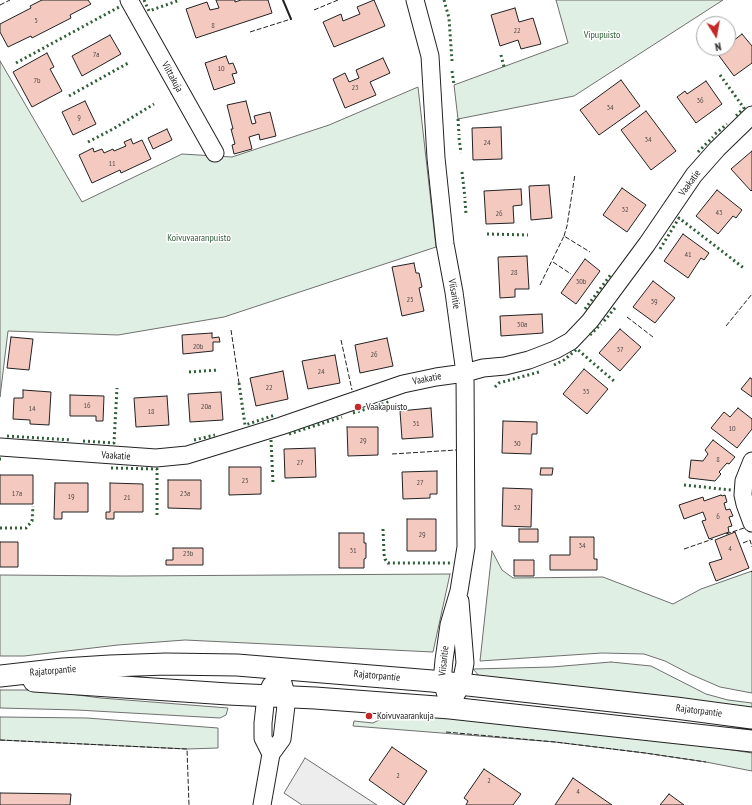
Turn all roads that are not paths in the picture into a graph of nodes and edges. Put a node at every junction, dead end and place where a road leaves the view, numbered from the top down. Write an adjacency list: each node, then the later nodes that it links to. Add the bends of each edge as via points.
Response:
1 (129, 0): 4 (street, Viittakuja)
2 (415, 0): 5 (street, Viisaritie, via 430,56 436,158 445,244)
3 (752, 115): 5 (street, Vaakatie, via 694,175 609,296 571,340 555,350 529,360)
4 (215, 153)
5 (465, 373): 6 (street, Vaakatie, via 403,384 230,443 175,457 156,458); 11 (street, Viisaritie, via 466,547 459,591 465,663)
6 (0, 447)
7 (752, 461): 8 (street, via 744,481 743,495)
8 (752, 523)
9 (279, 669): 10 (main road, Rajatorpantie, via 237,665 166,664 63,669); 11 (main road, Rajatorpantie); 12 (street); 13 (street)
10 (0, 677): 12 (main road, Rajatorpantie, via 62,684)
11 (452, 684): 14 (street, Viisaritie); 15 (main road, Rajatorpantie)
12 (266, 696): 13 (main road, Rajatorpantie); 17 (street, via 263,738)
13 (287, 697): 14 (main road, Rajatorpantie); 17 (street, via 282,739)
14 (450, 708): 16 (main road, Rajatorpantie)
15 (752, 718)
16 (752, 741)
17 (271, 754): 18 (street)
18 (262, 805)

